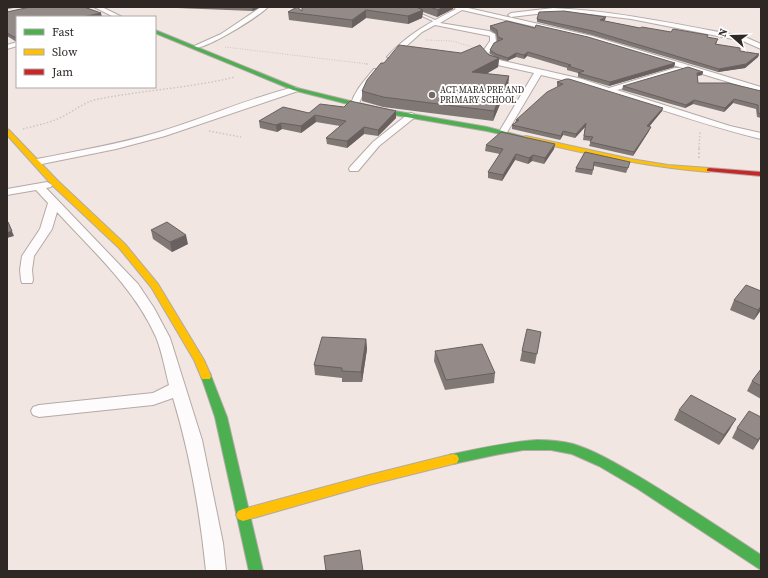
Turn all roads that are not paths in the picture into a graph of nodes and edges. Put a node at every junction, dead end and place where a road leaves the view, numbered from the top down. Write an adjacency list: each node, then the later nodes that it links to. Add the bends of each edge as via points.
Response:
1 (97, 7): 6 (street)
2 (265, 7): 13 (street, via 223,35)
3 (404, 7): 9 (lane)
4 (601, 7): 8 (street)
5 (459, 8): 7 (street); 9 (street)
6 (117, 16)
7 (501, 17): 8 (street, via 565,10); 15 (street, via 590,38)
8 (631, 17): 11 (street)
9 (434, 22): 16 (street, via 489,33 493,35 493,41 484,54 492,61); 20 (street, via 383,65 362,88)
10 (156, 31): 13 (street)
11 (745, 40): 12 (street); 14 (street)
12 (761, 41)
13 (199, 46): 17 (street)
14 (761, 47)
15 (687, 67): 18 (street); 19 (street)
16 (538, 73): 18 (street, via 564,77); 23 (street)
17 (295, 89): 20 (street); 25 (street, via 161,134)
18 (610, 90): 24 (street, via 727,128)
19 (761, 90)
20 (355, 104): 21 (street)
21 (411, 116): 23 (street); 26 (street, via 376,144)
22 (8, 132): 25 (street)
23 (503, 132): 27 (street, via 631,162)
24 (761, 136)
25 (37, 162): 28 (street)
26 (354, 169)
27 (761, 174)
28 (55, 183): 29 (street); 35 (street, via 122,246 155,286 199,360 221,418)
29 (38, 186): 30 (street); 31 (street)
30 (7, 192)
31 (54, 202): 32 (street, via 46,228 25,263); 33 (street, via 134,287 163,338)
32 (27, 280)
33 (178, 387): 34 (street, via 153,399); 37 (street, via 194,440)
34 (40, 412)
35 (243, 515): 36 (street, via 389,473 487,451 554,446 581,452 617,471 666,499); 38 (street)
36 (761, 563)
37 (216, 571)
38 (256, 571)

